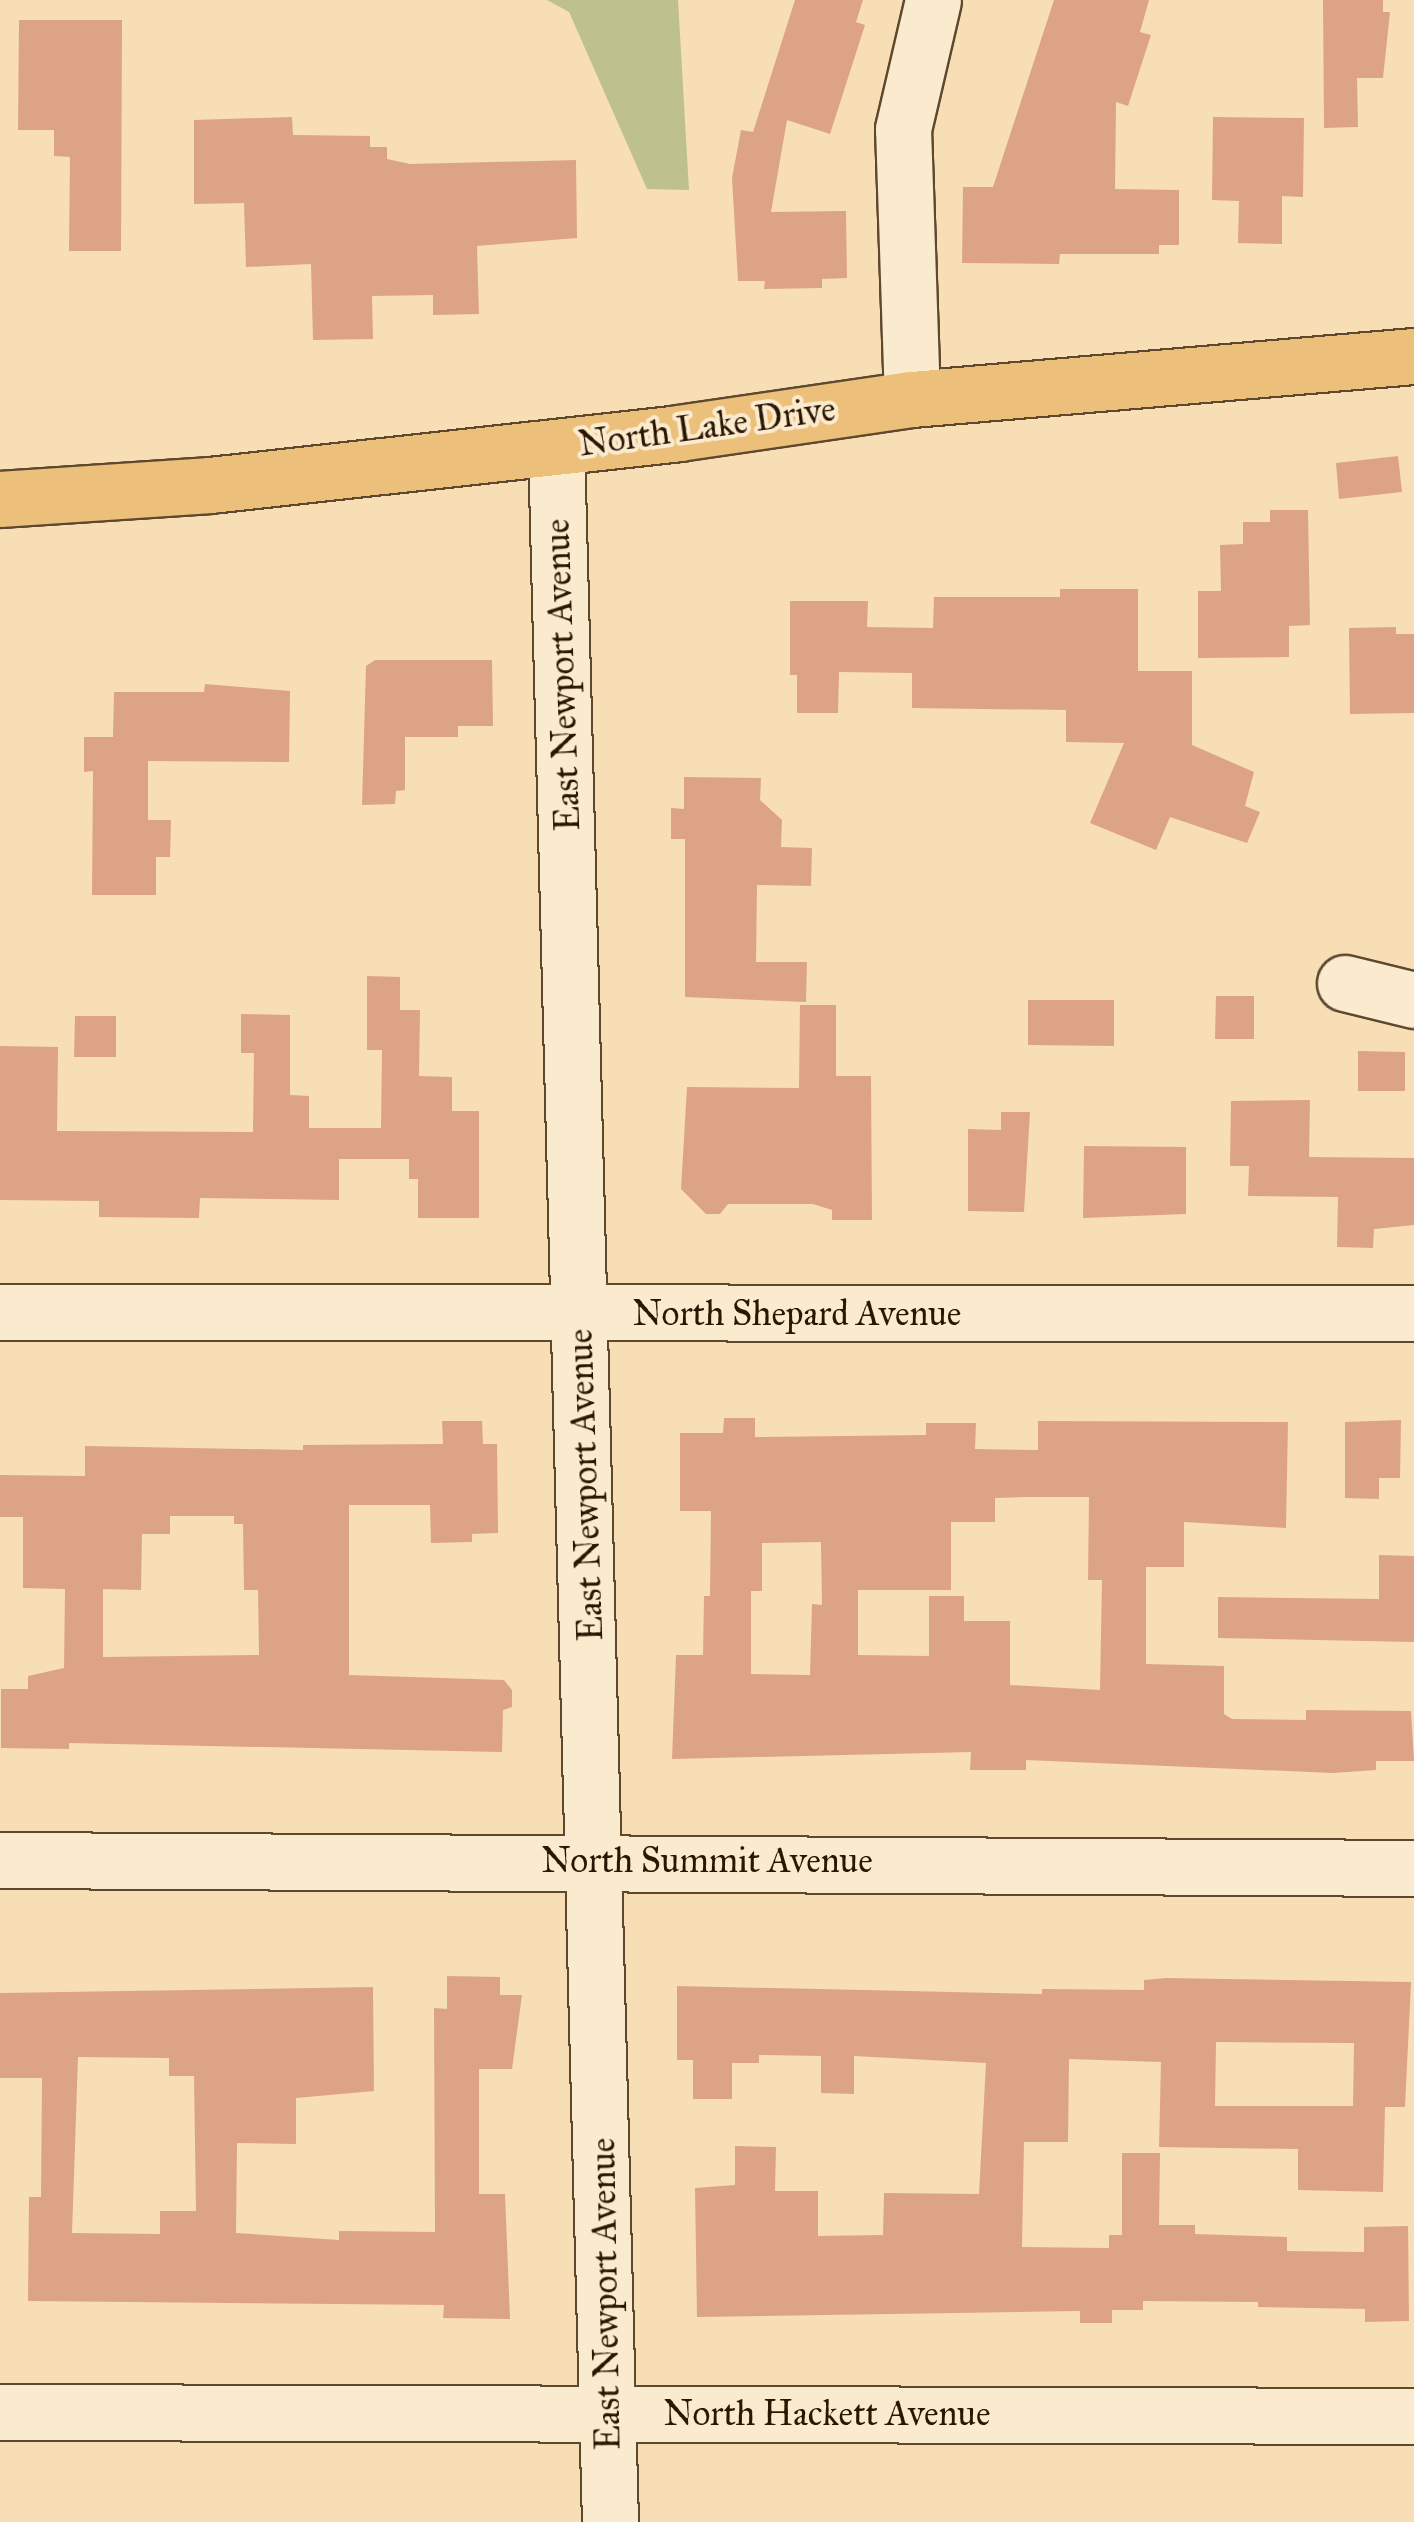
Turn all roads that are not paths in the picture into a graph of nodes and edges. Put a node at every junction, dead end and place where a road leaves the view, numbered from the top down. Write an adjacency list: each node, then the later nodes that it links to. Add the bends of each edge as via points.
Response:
1 (933, 0): 3 (street, via 902,129)
2 (1414, 356): 3 (main road, North Lake Drive)
3 (912, 399): 4 (main road, North Lake Drive)
4 (556, 447): 5 (main road, North Lake Drive, via 210,485); 10 (street, East Newport Avenue)
5 (0, 499)
6 (1345, 982): 7 (street)
7 (1414, 1000)
8 (0, 1312): 10 (street, North Shepard Avenue)
9 (1414, 1312): 10 (street, North Shepard Avenue)
10 (581, 1314): 12 (street, East Newport Avenue)
11 (0, 1860): 12 (street, North Summit Avenue)
12 (597, 1860): 13 (street, North Summit Avenue); 15 (street, East Newport Avenue)
13 (1414, 1868)
14 (0, 2412): 15 (street, North Hackett Avenue)
15 (610, 2414): 16 (street, North Hackett Avenue); 17 (street, East Newport Avenue)
16 (1414, 2416)
17 (610, 2522)

